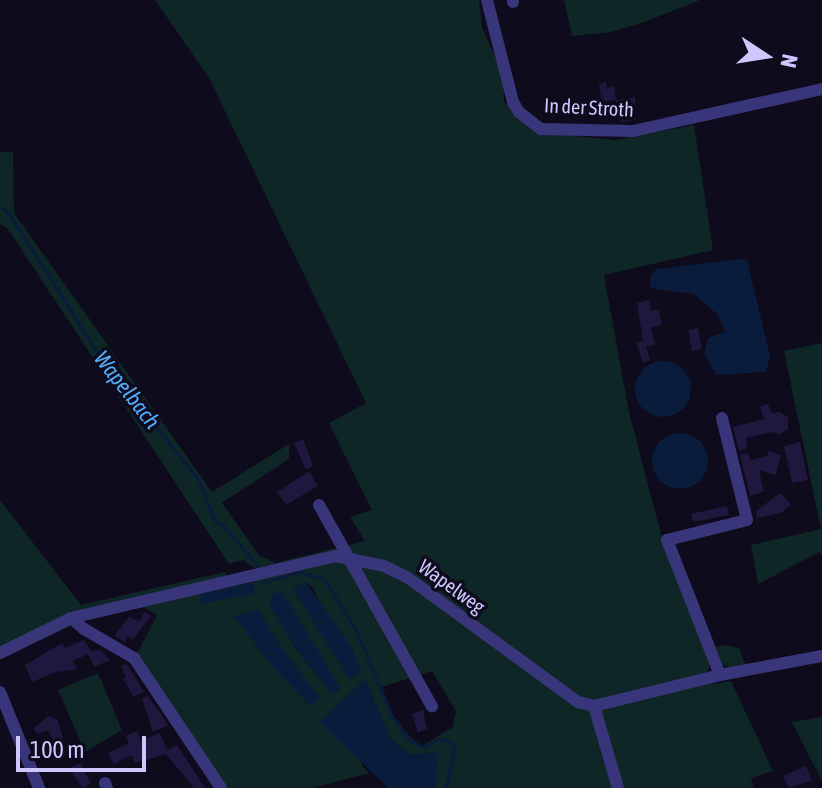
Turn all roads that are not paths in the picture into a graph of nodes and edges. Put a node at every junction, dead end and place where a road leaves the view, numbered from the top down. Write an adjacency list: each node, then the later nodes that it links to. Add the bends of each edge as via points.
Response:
1 (487, 0): 2 (street, In der Stroth, via 513,102 541,129 633,131)
2 (822, 89)
3 (722, 418): 9 (street, via 747,520 667,540)
4 (319, 505): 5 (street)
5 (349, 556): 6 (street, Wapelweg); 11 (street); 12 (street, Wapelweg, via 407,577 578,702)
6 (71, 618): 7 (street, Wapelweg); 14 (street, via 134,658)
7 (0, 653)
8 (822, 656): 9 (street)
9 (720, 675): 12 (street)
10 (0, 692): 13 (street)
11 (432, 706)
12 (594, 706): 15 (street)
13 (39, 788)
14 (221, 788)
15 (618, 788)

